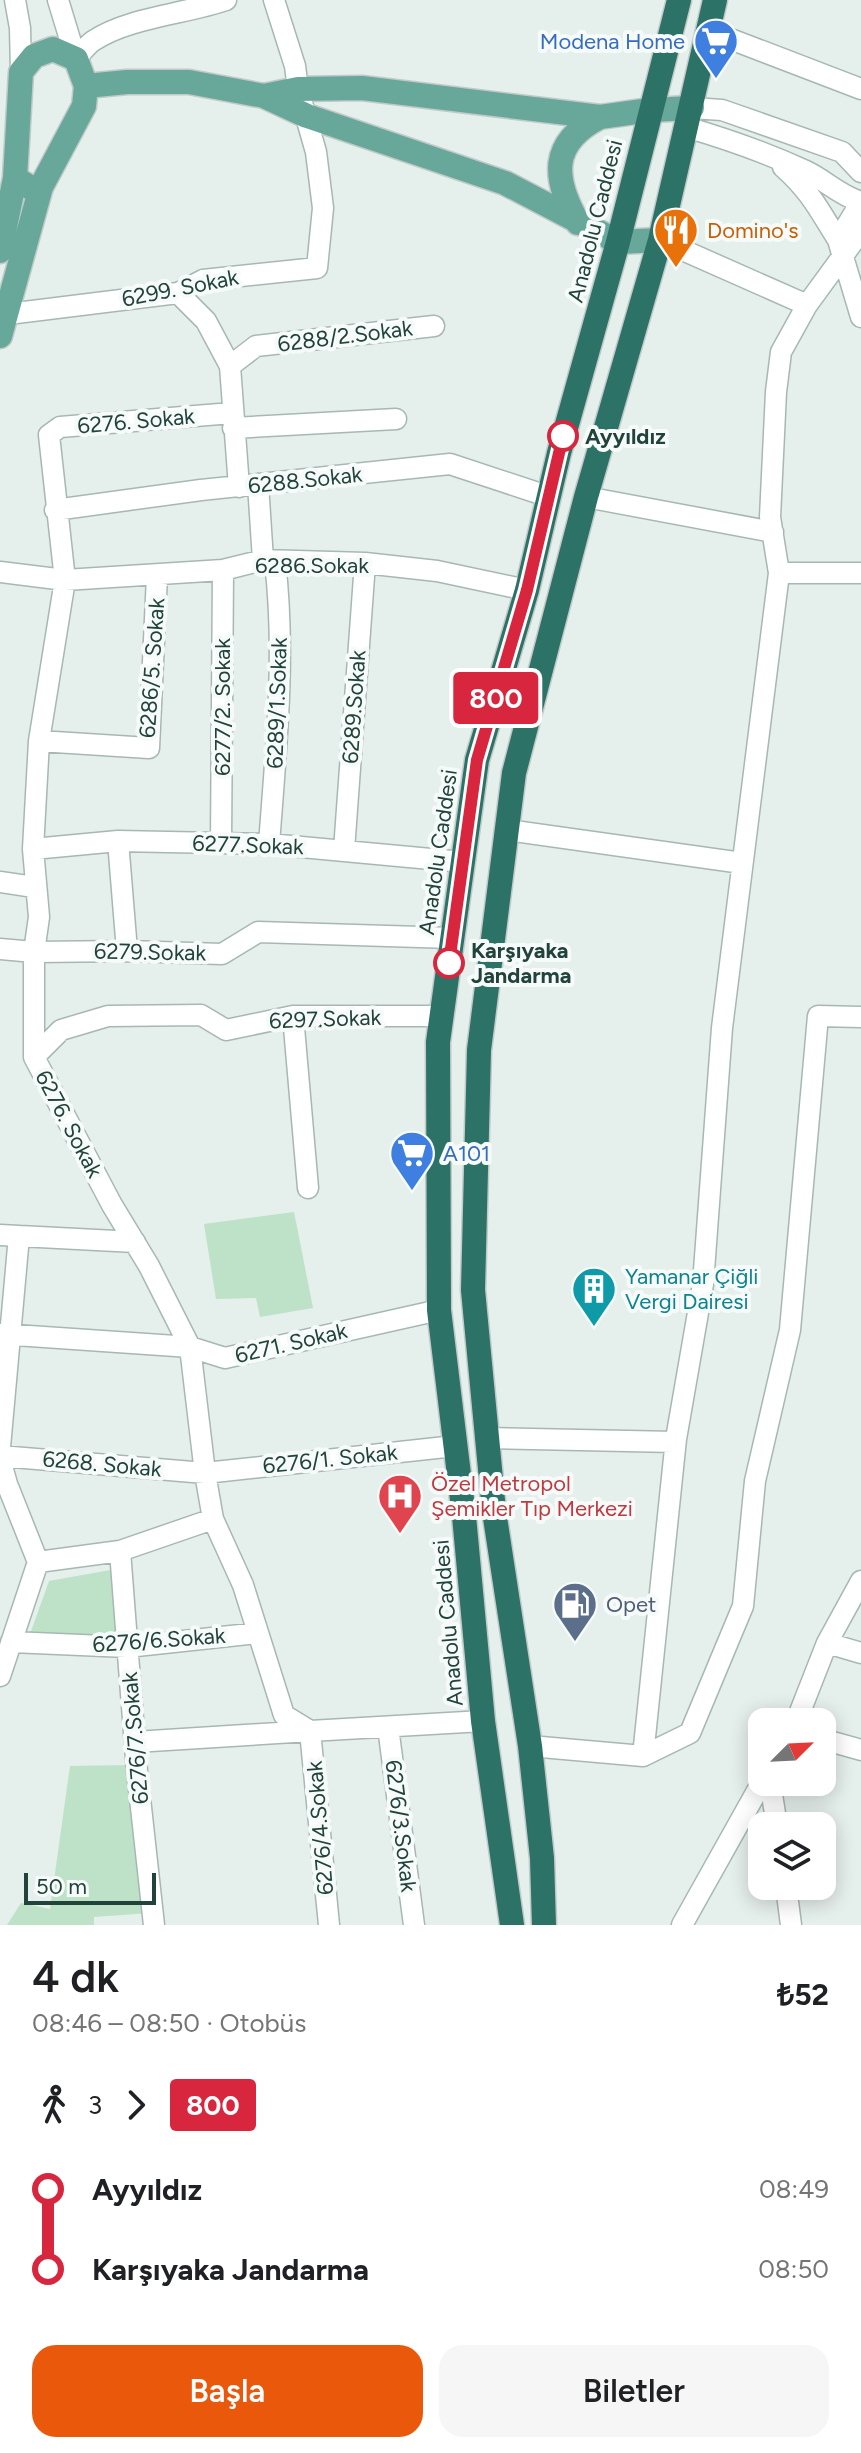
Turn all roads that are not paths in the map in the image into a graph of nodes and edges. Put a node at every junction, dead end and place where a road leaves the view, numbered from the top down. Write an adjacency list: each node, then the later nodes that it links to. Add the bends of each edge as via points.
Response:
1 (15, 0): 9 (street)
2 (58, 0): 8 (street)
3 (226, 0): 8 (street, via 138,22 93,41)
4 (274, 0): 11 (street, 6299. Sokak)
5 (679, 0): 14 (highway, Anadolu Caddesi)
6 (715, 0): 7 (highway)
7 (707, 30): 12 (street); 17 (highway)
8 (76, 59): 9 (main road, via 45,50 27,61); 10 (main road)
9 (21, 72): 21 (main road)
10 (86, 86): 13 (main road, via 189,82); 22 (main road, via 84,106)
11 (298, 89): 13 (main road); 15 (street, 6299. Sokak); 16 (main road, via 362,88)
12 (861, 89)
13 (264, 96): 15 (main road)
14 (650, 110): 16 (main road); 17 (main road); 27 (highway, Anadolu Caddesi)
15 (307, 116): 24 (main road, via 505,183); 30 (street, 6299. Sokak, via 323,208 317,268 203,280)
16 (600, 117): 24 (main road, via 569,138 560,160 564,199)
17 (689, 118): 18 (street, via 722,110); 19 (street); 26 (highway)
18 (852, 152): 20 (street)
19 (771, 156): 23 (street); 28 (street, via 818,204)
20 (861, 172)
21 (8, 179): 22 (main road); 29 (main road)
22 (41, 187): 33 (main road)
23 (861, 202): 28 (street)
24 (578, 223): 27 (main road)
25 (861, 231): 28 (street)
26 (660, 240): 27 (main road); 31 (street); 40 (highway)
27 (618, 242): 39 (highway, Anadolu Caddesi)
28 (840, 249): 31 (street); 32 (street)
29 (0, 251)
30 (178, 293): 33 (street, 6299. Sokak); 35 (street, via 206,321)
31 (807, 305): 42 (street, via 781,352)
32 (861, 317)
33 (4, 325)
34 (434, 326): 35 (street, 6288/2.Sokak, via 256,346)
35 (230, 366): 37 (street, 6289/1.Sokak)
36 (396, 419): 37 (street)
37 (233, 421): 38 (street, 6289/1.Sokak); 41 (street, 6276. Sokak, via 60,427 49,435)
38 (248, 486): 39 (street, 6288.Sokak, via 450,464); 41 (street, 6288.Sokak); 43 (street, 6289/1.Sokak)
39 (550, 497): 51 (highway, Anadolu Caddesi)
40 (586, 497): 42 (street); 53 (highway, via 514,773)
41 (55, 510): 50 (street, 6276. Sokak)
42 (773, 532): 47 (street)
43 (269, 561): 44 (street, 6286.Sokak); 45 (street, 6286.Sokak); 56 (street, 6289/1.Sokak, via 281,605)
44 (365, 563): 51 (street, 6286.Sokak); 58 (street, 6289.Sokak)
45 (223, 570): 49 (street, 6286.Sokak); 55 (street, 6277/2. Sokak)
46 (0, 572): 50 (street, 6286.Sokak)
47 (779, 573): 48 (street); 60 (street)
48 (861, 573)
49 (157, 576): 50 (street, 6286.Sokak); 52 (street, 6286/5. Sokak, via 149,748)
50 (65, 580): 52 (street, 6276. Sokak)
51 (527, 590): 59 (highway, Anadolu Caddesi, via 477,760)
52 (39, 741): 57 (street, 6276. Sokak)
53 (507, 830): 60 (street); 77 (highway, via 479,1050 473,1290)
54 (118, 841): 55 (street, 6277.Sokak); 57 (street, 6277.Sokak); 65 (street)
55 (221, 843): 56 (street, 6277.Sokak)
56 (269, 844): 58 (street, 6277.Sokak)
57 (33, 849): 62 (street, 6276. Sokak)
58 (344, 850): 59 (street, 6277.Sokak)
59 (463, 862): 63 (highway, Anadolu Caddesi)
60 (742, 863): 78 (street, via 722,1028 703,1284)
61 (0, 882): 62 (street)
62 (34, 887): 66 (street, 6276. Sokak, via 39,917)
63 (452, 938): 65 (street, 6279.Sokak, via 258,932 222,954); 68 (highway, Anadolu Caddesi)
64 (0, 949): 66 (street, 6279.Sokak)
65 (127, 951): 66 (street, 6279.Sokak)
66 (34, 952): 70 (street, 6276. Sokak)
67 (293, 1016): 68 (street, 6297.Sokak); 70 (street, 6297.Sokak, via 226,1030 201,1015 108,1016 61,1030); 71 (street)
68 (442, 1016): 74 (highway, Anadolu Caddesi)
69 (861, 1017): 102 (street, via 818,1016 790,1330 755,1481 743,1606 690,1733)
70 (34, 1057): 73 (street, 6276. Sokak)
71 (308, 1188)
72 (9, 1236): 73 (street); 75 (street)
73 (135, 1242): 76 (street, 6276. Sokak)
74 (439, 1310): 76 (street, 6271. Sokak, via 225,1358); 79 (highway, Anadolu Caddesi)
75 (5, 1335): 76 (street, 6271. Sokak); 80 (street)
76 (190, 1347): 82 (street, 6276. Sokak)
77 (487, 1438): 78 (street); 100 (highway)
78 (675, 1442): 102 (street)
79 (455, 1446): 82 (street, 6276/1. Sokak); 95 (highway, Anadolu Caddesi)
80 (0, 1447)
81 (0, 1457): 82 (street, 6268. Sokak); 83 (street)
82 (205, 1473): 84 (street, 6276. Sokak)
83 (3, 1493): 86 (street)
84 (213, 1519): 85 (street); 88 (street, 6276. Sokak)
85 (120, 1551): 86 (street); 91 (street, 6276/7.Sokak)
86 (38, 1562): 89 (street)
87 (861, 1581): 90 (street)
88 (258, 1633): 91 (street, 6276/6.Sokak); 97 (street, 6276. Sokak, via 284,1715)
89 (11, 1642): 91 (street, 6276/6.Sokak); 93 (street)
90 (827, 1643): 92 (street); 94 (street)
91 (127, 1647): 98 (street, 6276/7.Sokak)
92 (861, 1653)
93 (0, 1676)
94 (801, 1708)
95 (483, 1721): 96 (street); 108 (highway, Anadolu Caddesi)
96 (388, 1727): 97 (street); 107 (street, 6276/3.Sokak)
97 (310, 1731): 98 (street); 106 (street, 6276/4.Sokak)
98 (135, 1742): 105 (street, 6276/7.Sokak)
99 (836, 1743): 101 (street)
100 (530, 1746): 102 (street); 109 (highway)
101 (861, 1750)
102 (643, 1756)
103 (754, 1796): 110 (street)
104 (788, 1900): 111 (street)
105 (154, 1925)
106 (329, 1925)
107 (414, 1925)
108 (512, 1925)
109 (544, 1925)
110 (682, 1925)
111 (791, 1925)

